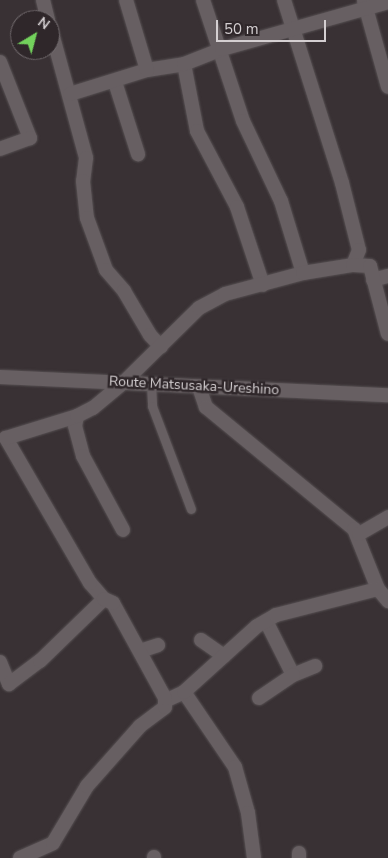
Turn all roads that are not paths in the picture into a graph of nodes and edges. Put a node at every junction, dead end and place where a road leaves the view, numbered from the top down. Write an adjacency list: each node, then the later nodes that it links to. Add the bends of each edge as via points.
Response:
1 (126, 0): 11 (street)
2 (203, 0): 7 (street, via 213,34)
3 (284, 0): 6 (street)
4 (388, 2): 5 (street)
5 (365, 4): 6 (street); 13 (street)
6 (293, 30): 7 (street); 17 (street, via 360,250)
7 (222, 49): 9 (street); 18 (street, via 243,121 281,201)
8 (60, 60): 14 (street)
9 (184, 64): 11 (street); 21 (street, via 197,131 237,207)
10 (1, 68): 15 (street, via 30,138)
11 (147, 70): 12 (street)
12 (115, 82): 14 (street); 16 (street)
13 (388, 87)
14 (70, 94): 23 (street, via 86,158 83,181 87,218 106,270)
15 (0, 149)
16 (138, 154)
17 (353, 265): 18 (street); 20 (street, via 370,266)
18 (303, 273): 21 (street)
19 (388, 276): 20 (street)
20 (373, 280): 22 (street)
21 (263, 285): 23 (street, via 225,294 199,308)
22 (388, 334)
23 (161, 347): 25 (street)
24 (0, 377): 25 (street, Route Matsusaka-Ureshino)
25 (124, 382): 26 (street, Route Matsusaka-Ureshino); 29 (street)
26 (152, 384): 27 (street, Route Matsusaka-Ureshino); 30 (lane, via 152,406)
27 (199, 387): 28 (street, Route Matsusaka-Ureshino); 33 (street, via 206,407)
28 (388, 395)
29 (78, 416): 32 (street, via 75,426 83,456); 35 (street, via 6,438 90,584)
30 (191, 508)
31 (388, 517): 33 (street)
32 (123, 530)
33 (359, 534): 34 (street)
34 (378, 589): 36 (street); 37 (street, via 276,615)
35 (104, 599): 40 (street, via 113,603); 42 (street, via 40,661 9,684)
36 (388, 601)
37 (266, 621): 41 (street); 44 (street)
38 (201, 640): 41 (street)
39 (158, 645): 40 (street)
40 (140, 651): 47 (street)
41 (224, 656): 45 (street)
42 (0, 662)
43 (315, 666): 44 (street)
44 (293, 676): 46 (street)
45 (184, 692): 47 (street); 49 (street, via 235,767 248,813)
46 (259, 698)
47 (165, 701): 48 (street, via 165,707 140,726 87,786 53,843)
48 (20, 858)
49 (254, 858)

